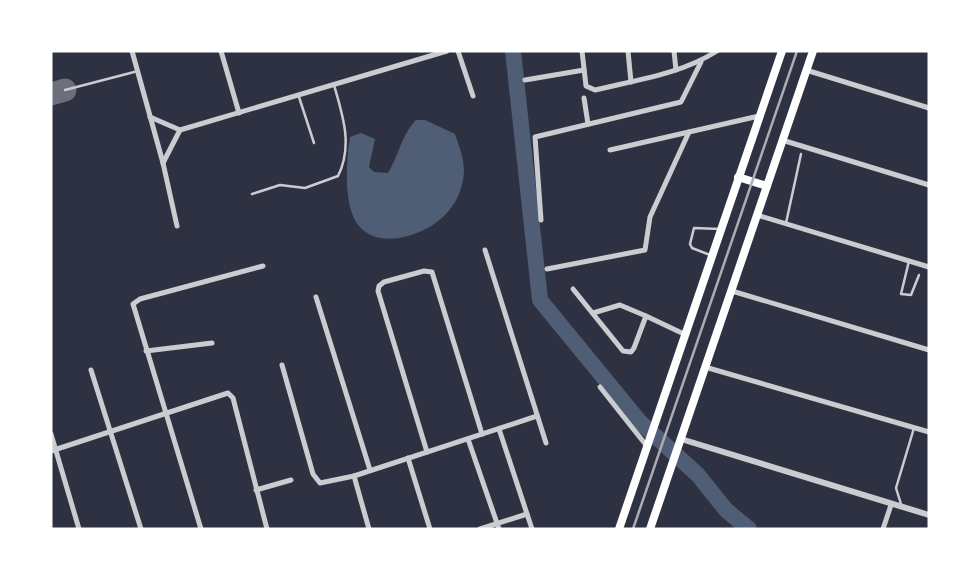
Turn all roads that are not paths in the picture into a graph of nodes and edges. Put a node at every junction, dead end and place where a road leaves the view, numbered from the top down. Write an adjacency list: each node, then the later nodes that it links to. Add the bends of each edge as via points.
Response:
1 (132, 51): 15 (street)
2 (222, 51): 24 (street)
3 (447, 51): 18 (street)
4 (458, 51): 21 (street)
5 (582, 51): 12 (street)
6 (628, 51): 17 (street)
7 (674, 51): 13 (street)
8 (718, 51): 11 (street)
9 (782, 51): 25 (main road)
10 (813, 51): 14 (main road)
11 (701, 62): 13 (street); 27 (street, via 681,102)
12 (584, 70): 16 (street); 17 (street, via 590,90)
13 (676, 70): 17 (street)
14 (806, 70): 23 (street); 30 (main road)
15 (138, 71): 19 (lane); 26 (street)
16 (525, 80)
17 (631, 82)
18 (334, 85): 20 (street); 38 (lane, via 346,129 338,176 304,188 280,185)
19 (65, 90)
20 (298, 96): 24 (street); 31 (lane)
21 (472, 96)
22 (584, 98): 27 (street)
23 (929, 108)
24 (239, 113): 28 (street)
25 (759, 116): 29 (street); 35 (main road)
26 (150, 117): 28 (street); 34 (street)
27 (588, 124): 40 (street, via 535,137)
28 (180, 130): 34 (street)
29 (689, 132): 32 (street); 49 (street, via 650,217 645,250)
30 (782, 140): 36 (street); 37 (main road)
31 (314, 143)
32 (610, 150)
33 (802, 154): 41 (lane)
34 (163, 163): 42 (street)
35 (738, 177): 37 (main road); 43 (main road)
36 (929, 185)
37 (767, 186): 39 (main road)
38 (252, 194)
39 (757, 215): 41 (street); 52 (main road)
40 (541, 220)
41 (786, 223): 46 (street)
42 (177, 226)
43 (720, 229): 45 (main road); 45 (lane, via 694,228 692,248)
44 (485, 250): 65 (street)
45 (710, 255): 56 (main road)
46 (909, 261): 48 (street); 50 (lane, via 901,294 911,295)
47 (263, 266): 59 (street, via 135,301 132,307)
48 (929, 267)
49 (547, 269)
50 (919, 275)
51 (573, 289): 54 (street)
52 (732, 291): 58 (street); 61 (main road)
53 (316, 297): 79 (street)
54 (593, 313): 55 (street, via 620,305); 55 (street, via 627,353 634,348)
55 (646, 316): 56 (street)
56 (684, 334): 74 (main road)
57 (212, 343): 59 (street)
58 (929, 350)
59 (146, 351): 64 (street)
60 (282, 365): 80 (street, via 317,482)
61 (705, 367): 66 (street); 73 (main road)
62 (91, 370): 68 (street)
63 (600, 387): 74 (street)
64 (166, 412): 68 (street); 82 (street, via 230,394); 90 (street)
65 (537, 416): 67 (street); 75 (street)
66 (914, 428): 69 (street); 84 (lane, via 896,488)
67 (499, 429): 71 (street); 85 (street)
68 (111, 431): 76 (street); 89 (street)
69 (929, 432)
70 (51, 434): 76 (street)
71 (482, 434): 72 (street); 77 (street, via 432,272 384,282 378,292)
72 (468, 439): 77 (street); 87 (street)
73 (681, 439): 83 (street); 97 (main road)
74 (647, 442): 96 (main road)
75 (546, 443)
76 (53, 450): 88 (street)
77 (427, 452): 78 (street)
78 (408, 458): 79 (street); 93 (street)
79 (370, 470): 80 (street)
80 (354, 476): 92 (street)
81 (291, 480): 82 (street)
82 (256, 490): 91 (street)
83 (891, 505): 84 (street); 98 (street)
84 (900, 507): 86 (street)
85 (527, 514): 87 (street); 95 (street)
86 (929, 515)
87 (498, 526): 94 (street)
88 (79, 529)
89 (141, 529)
90 (201, 529)
91 (267, 529)
92 (369, 529)
93 (430, 529)
94 (480, 529)
95 (532, 529)
96 (619, 529)
97 (650, 529)
98 (883, 529)

